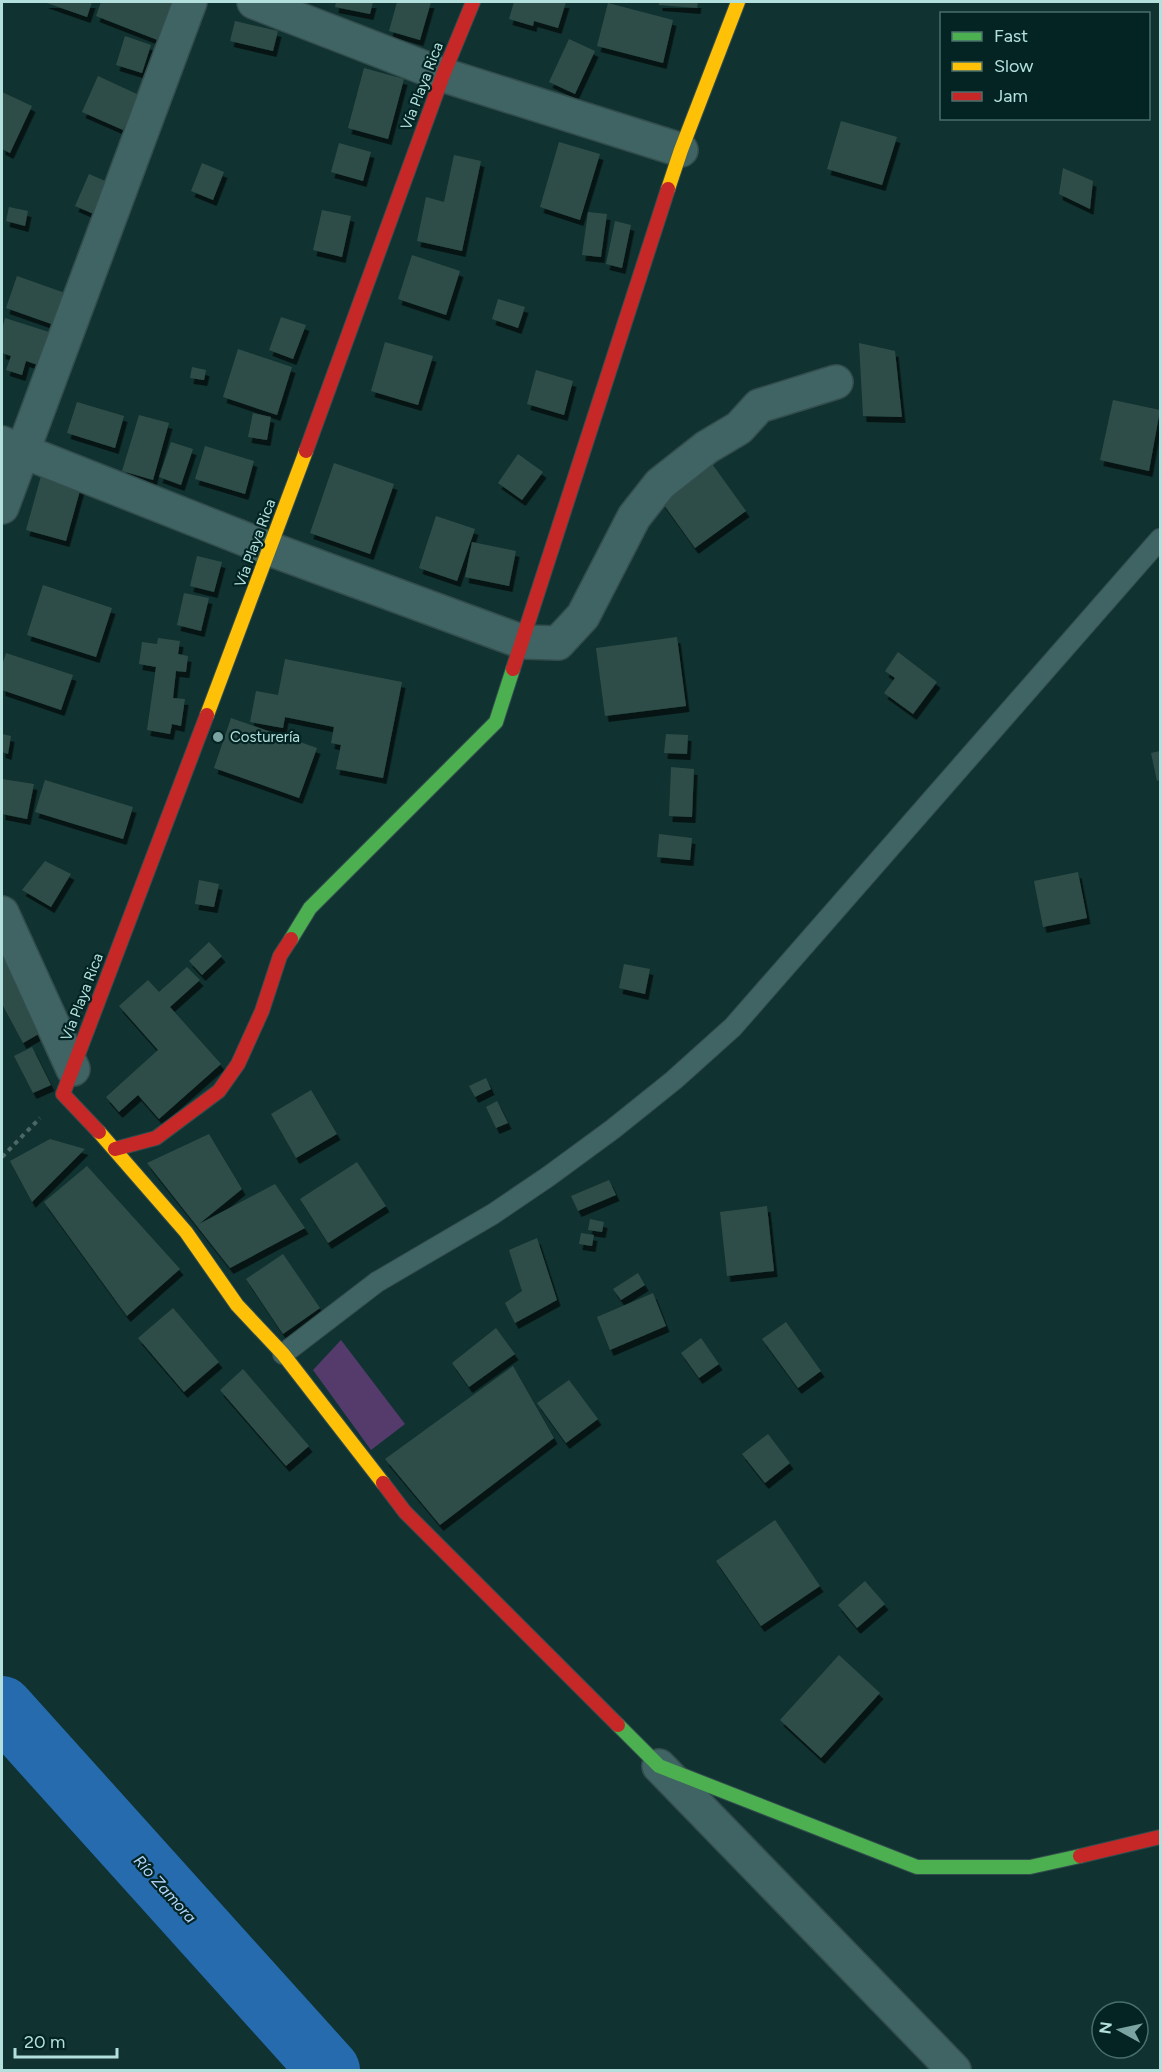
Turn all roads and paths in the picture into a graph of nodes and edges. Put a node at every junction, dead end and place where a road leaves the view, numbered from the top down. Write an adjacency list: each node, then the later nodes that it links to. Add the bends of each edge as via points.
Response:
1 (189, 2): 8 (street)
2 (254, 2): 5 (street)
3 (472, 2): 5 (street, Vía Playa Rica)
4 (738, 2): 6 (street)
5 (443, 75): 6 (street); 11 (street, Vía Playa Rica)
6 (681, 150): 12 (street)
7 (836, 382): 12 (street, via 759,406 739,428 707,447 660,484 634,517 584,616 558,643)
8 (12, 447): 9 (street); 11 (street)
9 (2, 507)
10 (1161, 539): 17 (lane, via 733,1027 666,1087 549,1176 493,1214 377,1281)
11 (270, 549): 12 (street); 14 (street, Vía Playa Rica)
12 (523, 642): 15 (street, via 496,722 310,908 280,956 248,1042 219,1091 156,1138)
13 (2, 913): 14 (street)
14 (68, 1081): 15 (street); 16 (path)
15 (115, 1149): 17 (street, via 186,1232 237,1305)
16 (2, 1157)
17 (283, 1354): 18 (street, via 405,1512)
18 (659, 1766): 19 (street, via 917,1867 1030,1867); 20 (street)
19 (1161, 1837)
20 (954, 2070)

